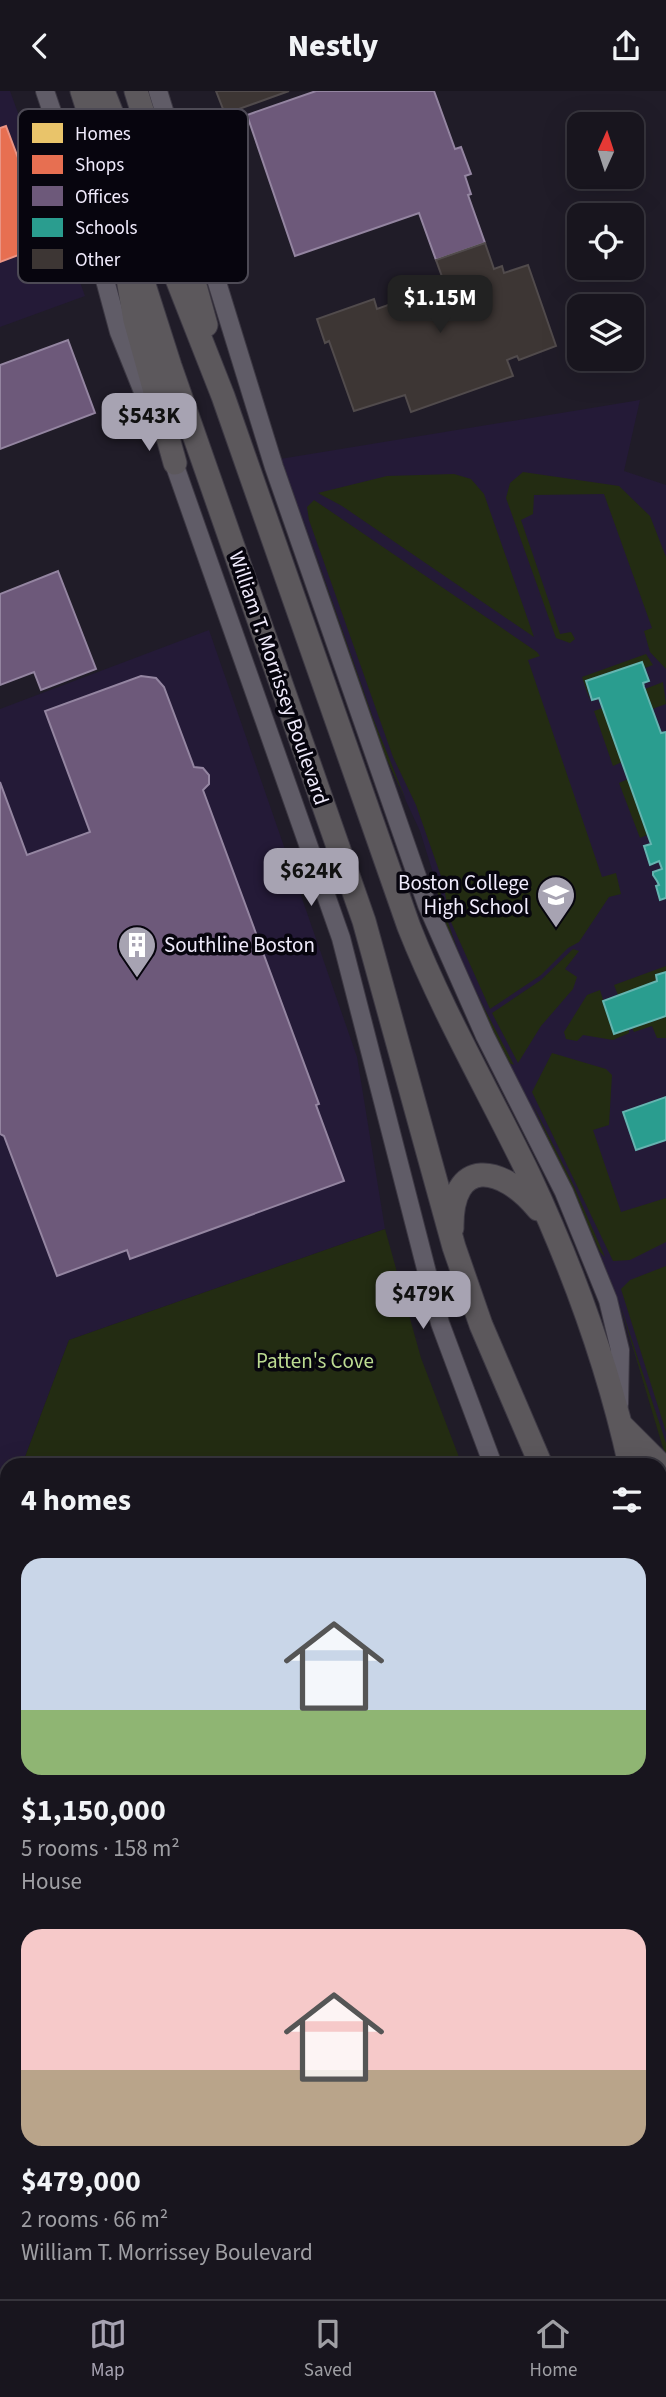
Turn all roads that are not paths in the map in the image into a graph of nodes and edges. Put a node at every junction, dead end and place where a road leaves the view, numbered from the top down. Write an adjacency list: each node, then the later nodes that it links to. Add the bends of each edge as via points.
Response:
1 (45, 91): 6 (street, William T. Morrissey Boulevard)
2 (82, 91): 7 (main road, William T. Morrissey Boulevard)
3 (103, 91): 8 (main road, William T. Morrissey Boulevard)
4 (136, 91): 9 (main road)
5 (158, 91): 10 (street, William T. Morrissey Boulevard)
6 (51, 109)
7 (88, 109)
8 (110, 109)
9 (142, 109)
10 (164, 109)
11 (106, 283): 18 (street, William T. Morrissey Boulevard, via 133,371)
12 (128, 283): 18 (main road)
13 (144, 283): 20 (main road, William T. Morrissey Boulevard, via 369,939)
14 (179, 283): 17 (main road, William T. Morrissey Boulevard)
15 (194, 283): 17 (main road)
16 (218, 283): 21 (street, William T. Morrissey Boulevard, via 278,478 427,905 473,1010 568,1201 608,1300 620,1350)
17 (223, 396): 19 (main road, William T. Morrissey Boulevard, via 420,954)
18 (175, 463): 22 (street, William T. Morrissey Boulevard, via 346,954 437,1313)
19 (552, 1228): 20 (main road, via 528,1197 507,1180 478,1175 466,1180 456,1194); 21 (main road, William T. Morrissey Boulevard)
20 (454, 1247): 23 (main road, William T. Morrissey Boulevard, via 481,1325)
21 (621, 1425): 24 (main road, William T. Morrissey Boulevard); 25 (main road)
22 (490, 1458)
23 (538, 1458)
24 (628, 1458)
25 (655, 1458)

